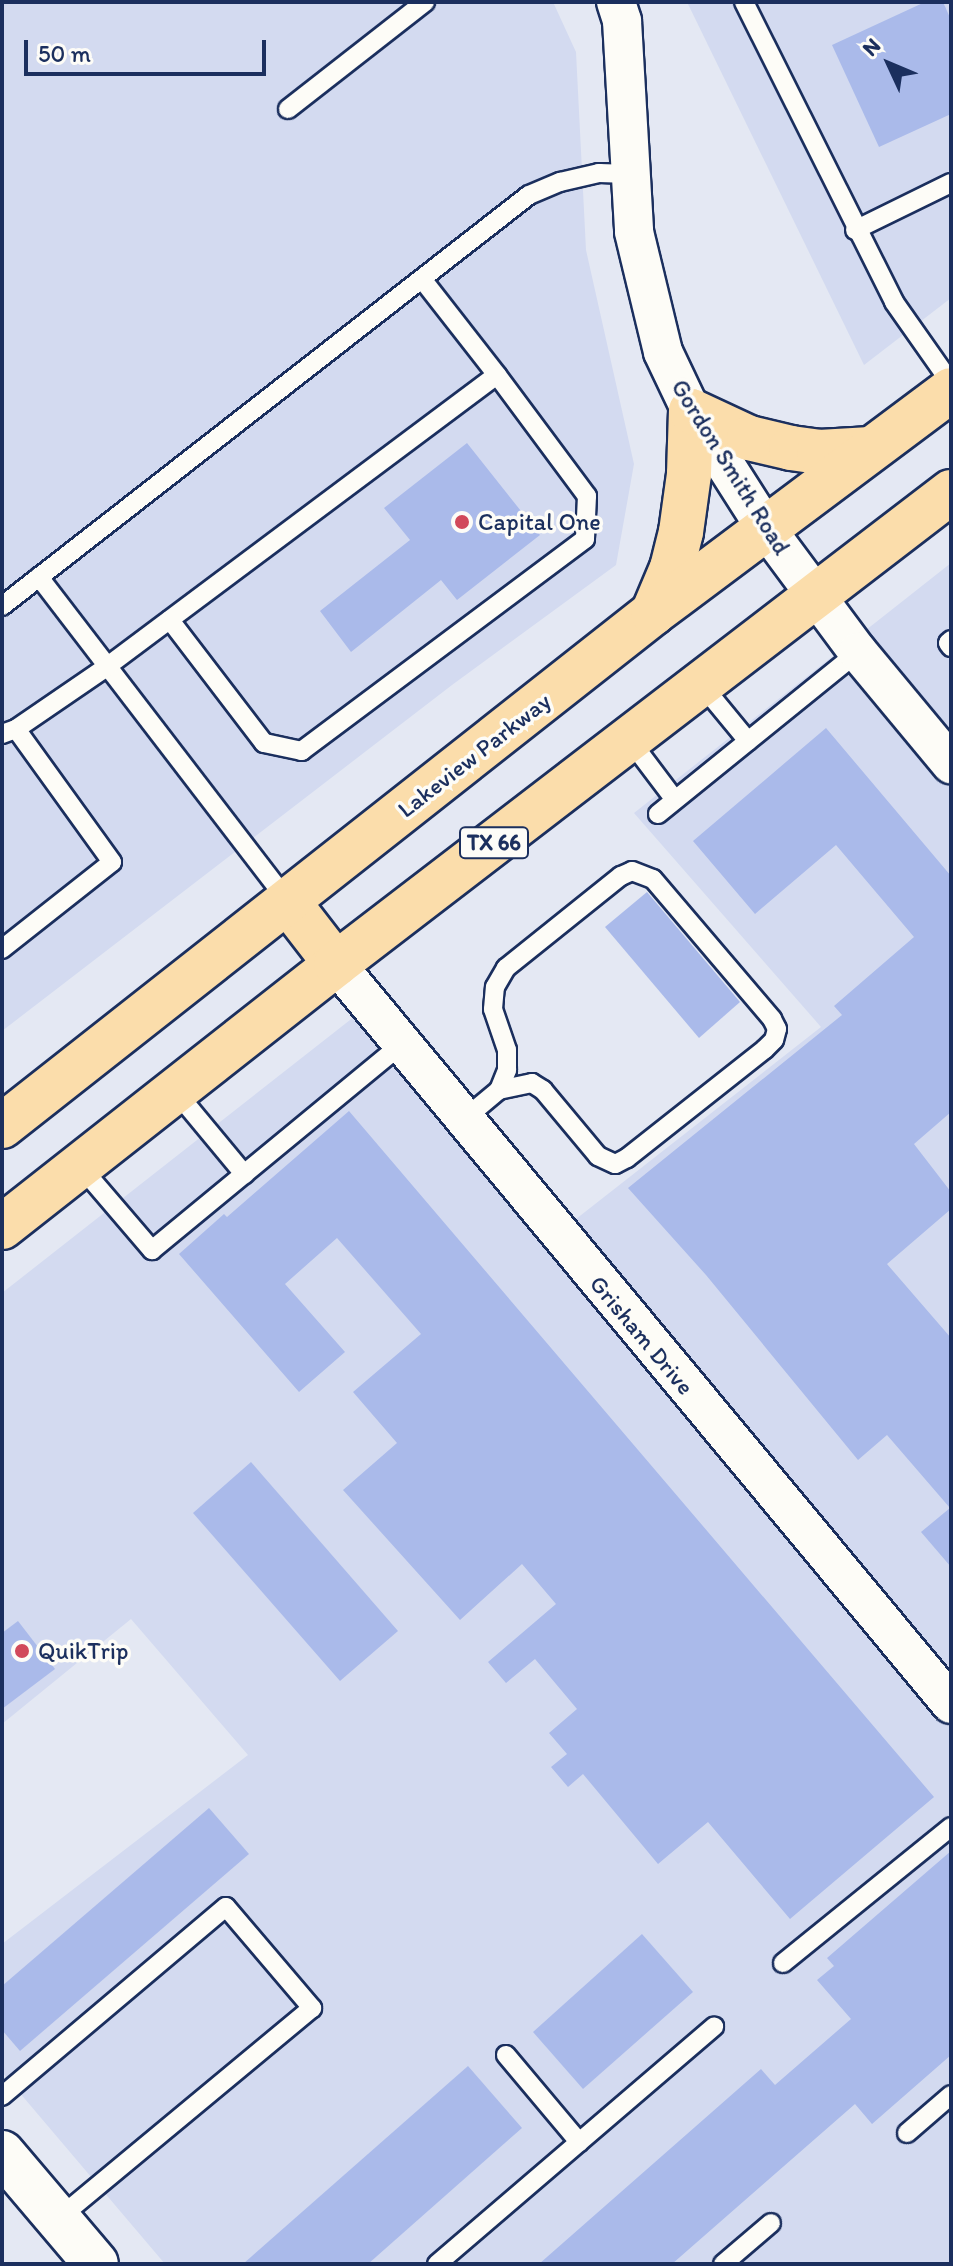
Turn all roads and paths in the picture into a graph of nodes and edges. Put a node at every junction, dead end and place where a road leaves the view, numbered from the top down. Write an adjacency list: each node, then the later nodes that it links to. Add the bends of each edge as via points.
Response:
1 (425, 2): 4 (lane)
2 (616, 2): 5 (street, Gordon Smith Road, via 622,21)
3 (744, 2): 7 (lane)
4 (288, 109)
5 (630, 174): 8 (lane, via 599,173 529,195); 12 (street, Gordon Smith Road, via 634,232 663,352)
6 (951, 183): 7 (lane)
7 (855, 230): 10 (lane, via 894,302)
8 (422, 279): 9 (lane); 16 (lane)
9 (497, 375): 20 (lane); 20 (lane, via 587,496 585,539 302,751 264,743)
10 (951, 383)
11 (951, 390): 13 (main road, Lakeview Parkway)
12 (691, 411): 13 (main road, via 749,438 791,448); 15 (street, Gordon Smith Road); 19 (main road, via 681,532)
13 (871, 449): 15 (main road, Lakeview Parkway)
14 (951, 492): 17 (main road, TX 66)
15 (765, 527): 17 (street, Gordon Smith Road); 19 (main road, Lakeview Parkway)
16 (39, 577): 18 (lane); 24 (lane)
17 (813, 595): 23 (street, Gordon Smith Road); 25 (main road, TX 66)
18 (2, 606)
19 (653, 613): 32 (main road, Lakeview Parkway)
20 (170, 620): 24 (lane)
21 (951, 640): 22 (lane)
22 (951, 647)
23 (858, 652): 28 (lane); 29 (street, Gordon Smith Road)
24 (105, 668): 26 (lane); 32 (lane)
25 (701, 684): 27 (main road, TX 66); 28 (lane)
26 (9, 731): 33 (lane, via 112,862)
27 (629, 739): 30 (lane); 34 (main road, TX 66)
28 (748, 741): 30 (lane)
29 (951, 764)
30 (675, 800): 31 (lane)
31 (658, 814)
32 (288, 902): 34 (main road); 39 (main road, Lakeview Parkway)
33 (2, 949)
34 (336, 964): 35 (street, Grisham Drive); 37 (main road, TX 66)
35 (401, 1045): 38 (street, Grisham Drive); 41 (lane)
36 (499, 1090): 36 (lane, via 507,1050 493,1009 495,987 506,968 632,871 653,879 777,1029 765,1049 615,1164 598,1156 543,1090 532,1083); 38 (lane)
37 (176, 1092): 40 (main road, TX 66); 41 (lane)
38 (463, 1120): 43 (street, Grisham Drive)
39 (2, 1126)
40 (80, 1166): 41 (lane, via 152,1250); 42 (main road, TX 66)
41 (244, 1174)
42 (2, 1227)
43 (951, 1704)
44 (951, 1827): 45 (lane)
45 (783, 1963)
46 (714, 2027): 51 (lane)
47 (506, 2055): 51 (lane)
48 (951, 2095): 50 (lane)
49 (2, 2096): 53 (lane, via 226,1907 312,2008)
50 (907, 2133)
51 (579, 2142): 56 (lane)
52 (2, 2153): 53 (street)
53 (58, 2219): 55 (street)
54 (771, 2223): 57 (lane)
55 (96, 2264)
56 (437, 2264)
57 (723, 2264)

